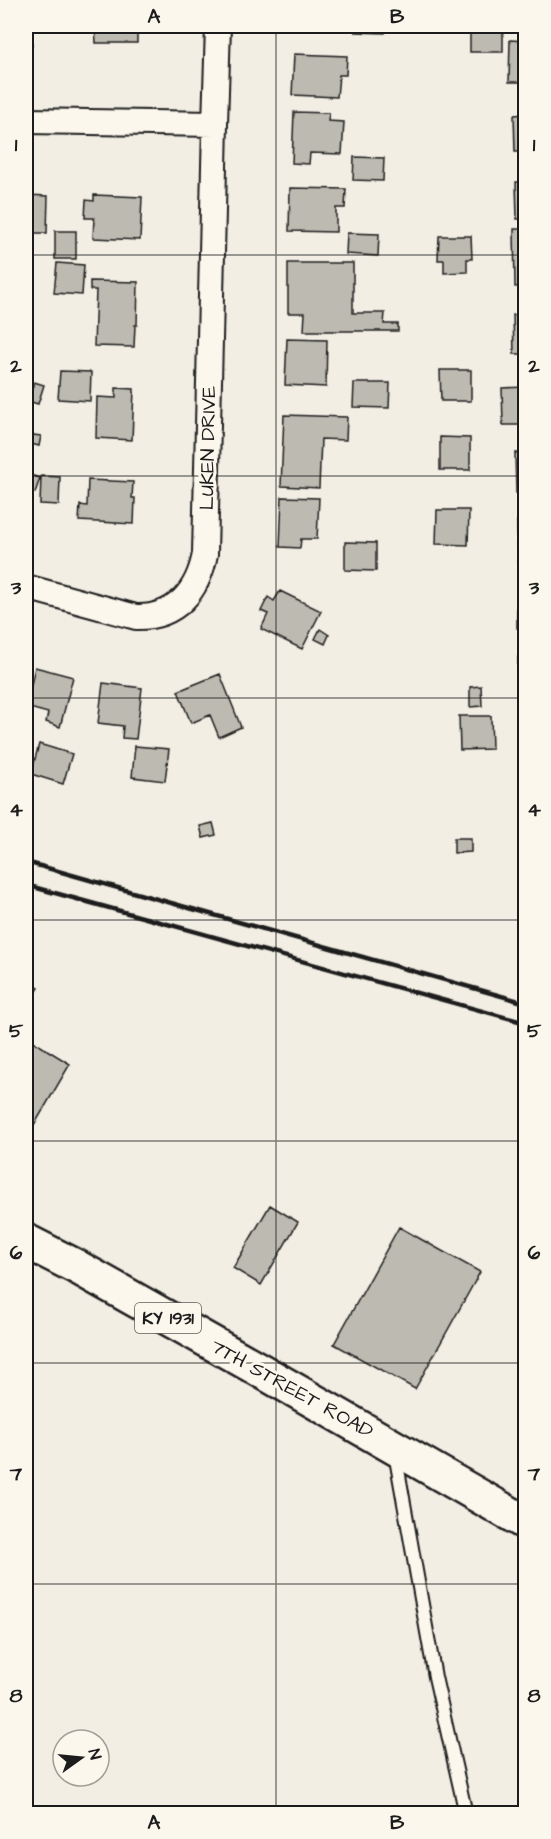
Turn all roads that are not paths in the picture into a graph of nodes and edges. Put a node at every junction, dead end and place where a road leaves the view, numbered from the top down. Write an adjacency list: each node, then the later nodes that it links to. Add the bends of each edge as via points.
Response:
1 (218, 26): 3 (street, LUKEN DRIVE)
2 (26, 121): 3 (street)
3 (215, 124): 4 (street, LUKEN DRIVE, via 202,570 185,598 150,618)
4 (26, 587)
5 (26, 1241): 6 (main road, 7TH STREET ROAD / KY 1931)
6 (394, 1446): 7 (main road, 7TH STREET ROAD / KY 1931); 8 (lane, via 435,1677)
7 (525, 1523)
8 (466, 1814)

